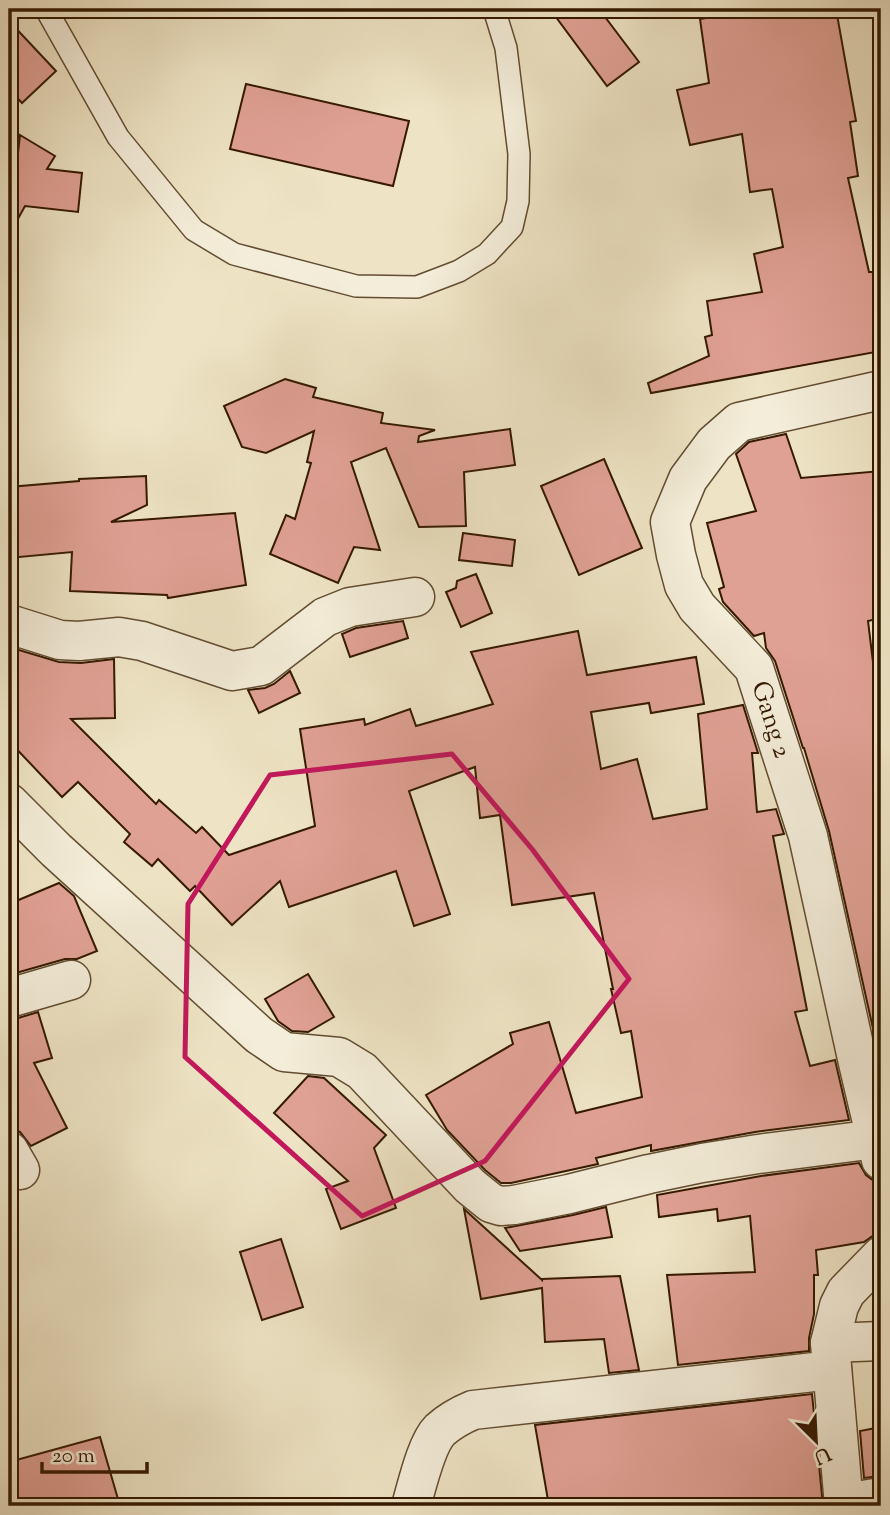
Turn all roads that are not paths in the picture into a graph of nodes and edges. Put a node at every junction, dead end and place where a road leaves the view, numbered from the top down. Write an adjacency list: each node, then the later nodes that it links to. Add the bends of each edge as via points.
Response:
1 (46, 9): 2 (lane, via 118,137 194,230 234,254 356,286 416,287 459,271 487,254 512,227 519,154 506,48)
2 (494, 9)
3 (881, 390): 9 (street, Gang 2, via 740,422 714,443 688,478 670,522 684,585 696,607 754,667 808,836)
4 (415, 597): 5 (street, via 350,607 326,617 261,666 232,671 142,641 119,637 60,640)
5 (9, 624)
6 (9, 803): 9 (street, via 259,1035 284,1052 339,1058 362,1071 470,1186 501,1206 758,1154)
7 (71, 980): 8 (street)
8 (9, 998)
9 (878, 1149)
10 (881, 1256): 12 (street, via 846,1292 839,1306)
11 (881, 1341): 12 (street)
12 (831, 1356): 13 (street); 14 (street, via 473,1410 438,1432)
13 (857, 1502)
14 (411, 1506)

